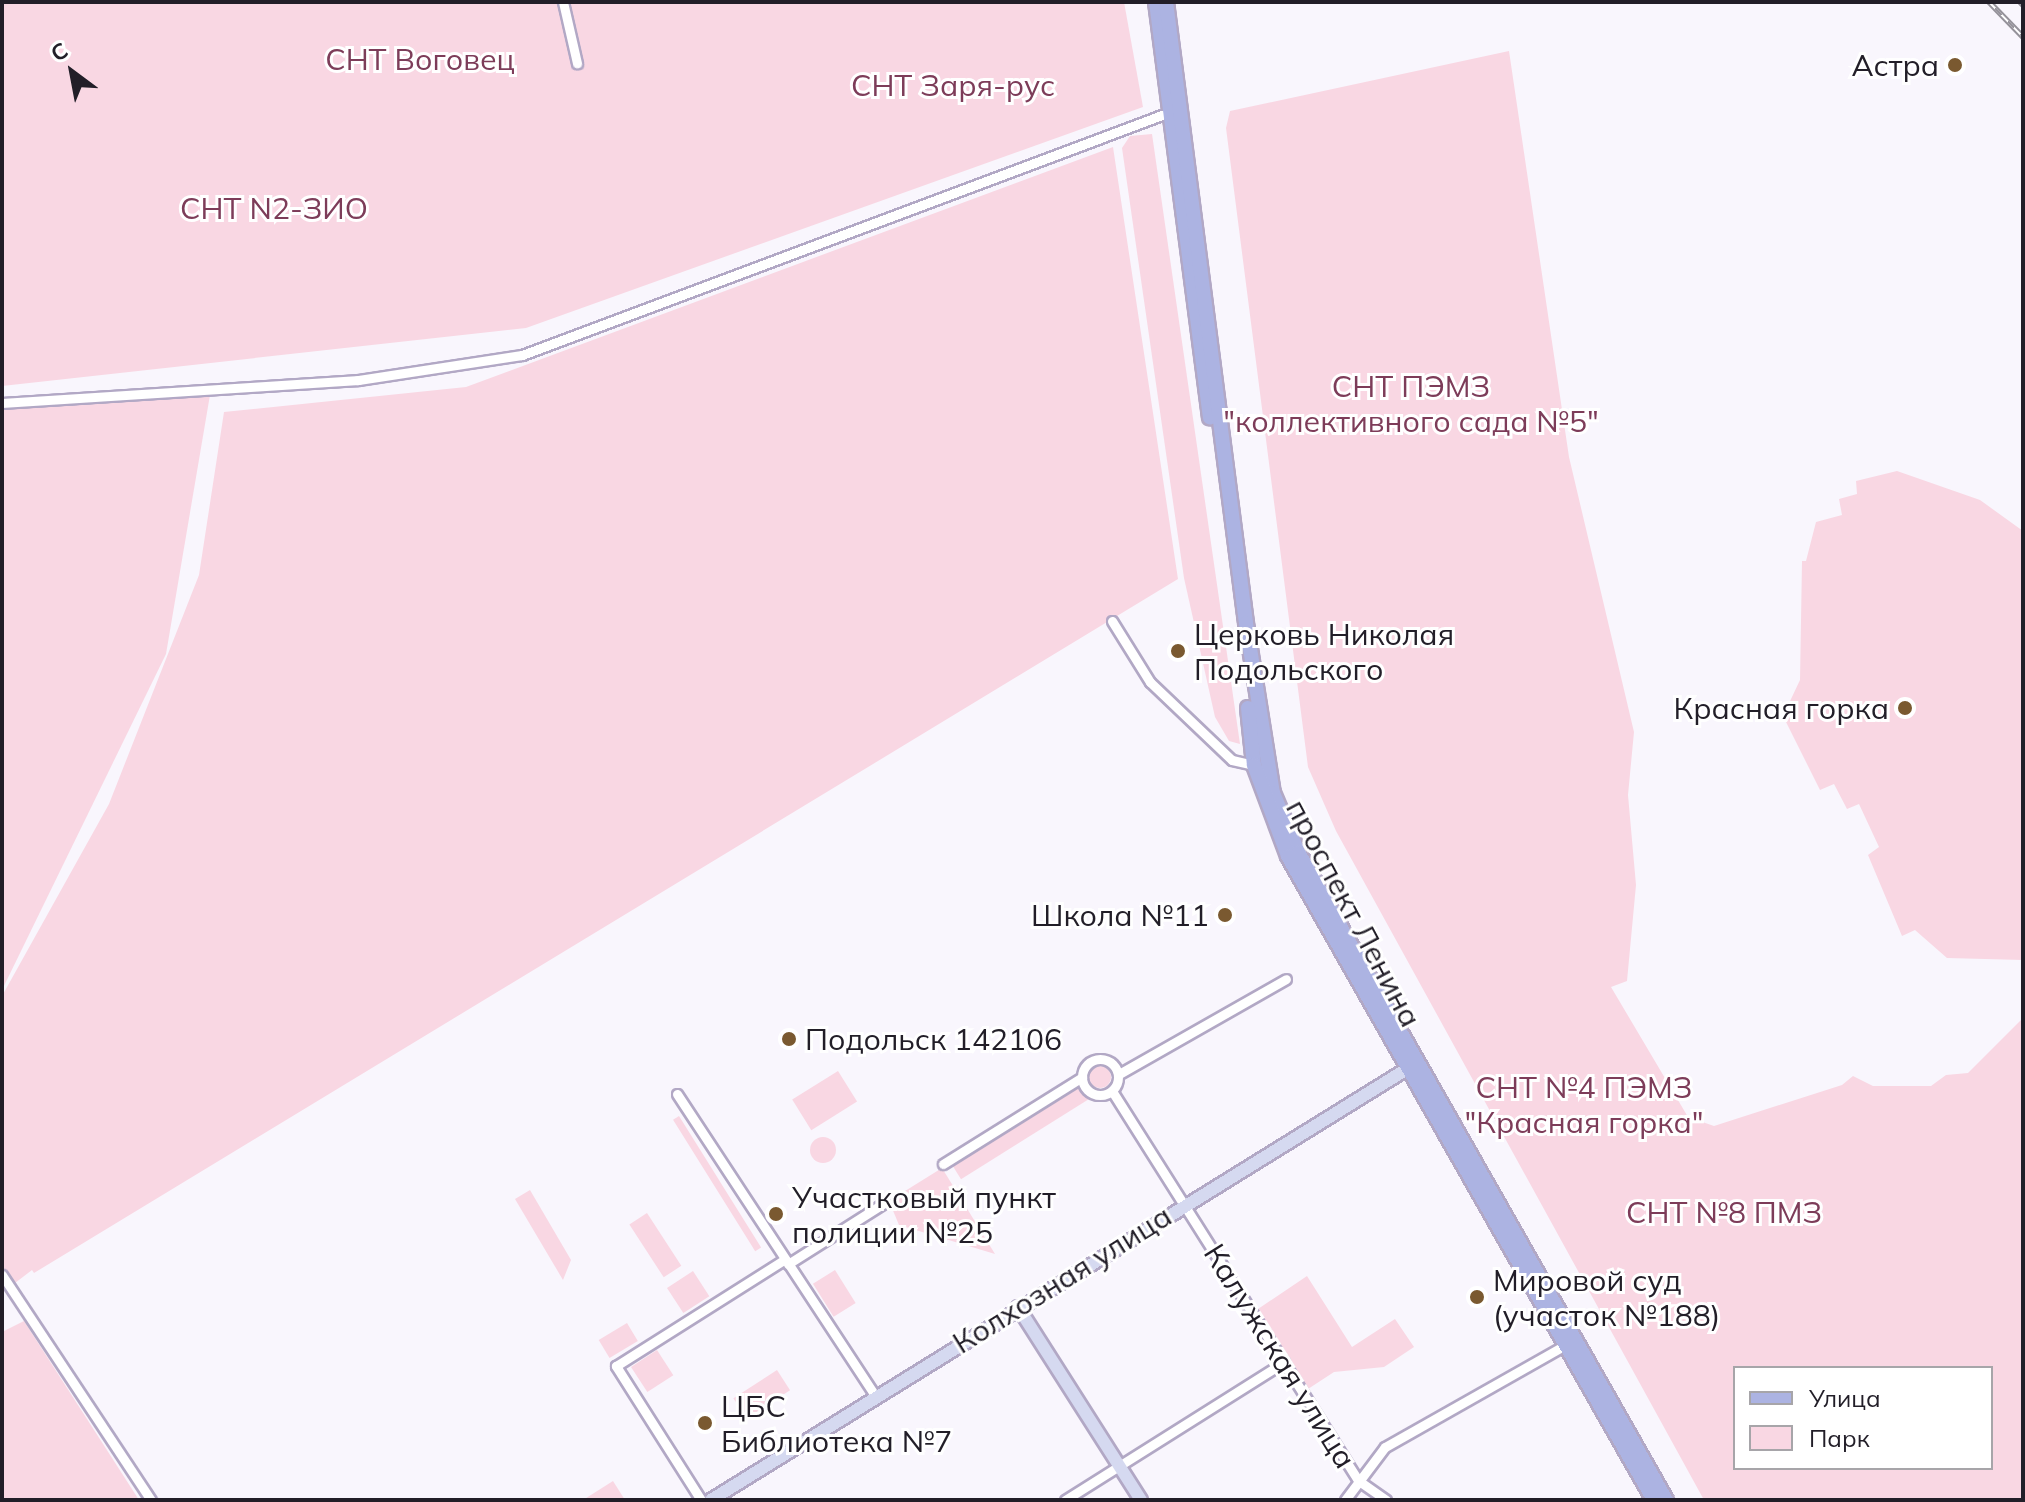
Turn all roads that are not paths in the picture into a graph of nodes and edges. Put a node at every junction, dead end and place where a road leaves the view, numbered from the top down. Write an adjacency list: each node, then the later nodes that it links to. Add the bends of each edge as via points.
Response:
1 (563, 2): 4 (street)
2 (1156, 2): 5 (main road)
3 (1166, 2): 5 (main road)
4 (577, 63)
5 (1172, 103): 6 (street, via 522,355 358,380); 8 (main road, проспект Ленина); 10 (main road, проспект Ленина, via 1273,793 1298,852)
6 (2, 403)
7 (1112, 621): 8 (street, via 1150,682 1232,760)
8 (1254, 765): 10 (main road, проспект Ленина, via 1288,856)
9 (1286, 979): 11 (street)
10 (1412, 1066): 17 (street, Колхозная улица); 21 (main road, проспект Ленина); 34 (main road, проспект Ленина)
11 (1119, 1074): 12 (street, via 1102,1059 1091,1062); 13 (street)
12 (1082, 1077): 13 (street, via 1095,1095); 15 (street)
13 (1112, 1091): 17 (street, Калужская улица)
14 (677, 1094): 18 (street)
15 (943, 1164)
16 (884, 1203): 18 (street)
17 (1184, 1203): 20 (street, Колхозная улица); 22 (street, Калужская улица)
18 (785, 1263): 23 (street); 27 (street, via 616,1366)
19 (2, 1275): 26 (street)
20 (1018, 1307): 23 (street, Колхозная улица); 24 (street)
21 (1565, 1345): 25 (street, via 1385,1447); 33 (main road, проспект Ленина)
22 (1284, 1362): 24 (street); 25 (street, Калужская улица)
23 (876, 1397): 28 (street, Колхозная улица)
24 (1119, 1466): 29 (street); 30 (street)
25 (1359, 1481): 31 (street); 32 (street, Калужская улица)
26 (151, 1500)
27 (701, 1500)
28 (711, 1500)
29 (1065, 1500)
30 (1141, 1500)
31 (1345, 1500)
32 (1386, 1500)
33 (1654, 1500)
34 (1666, 1500)

